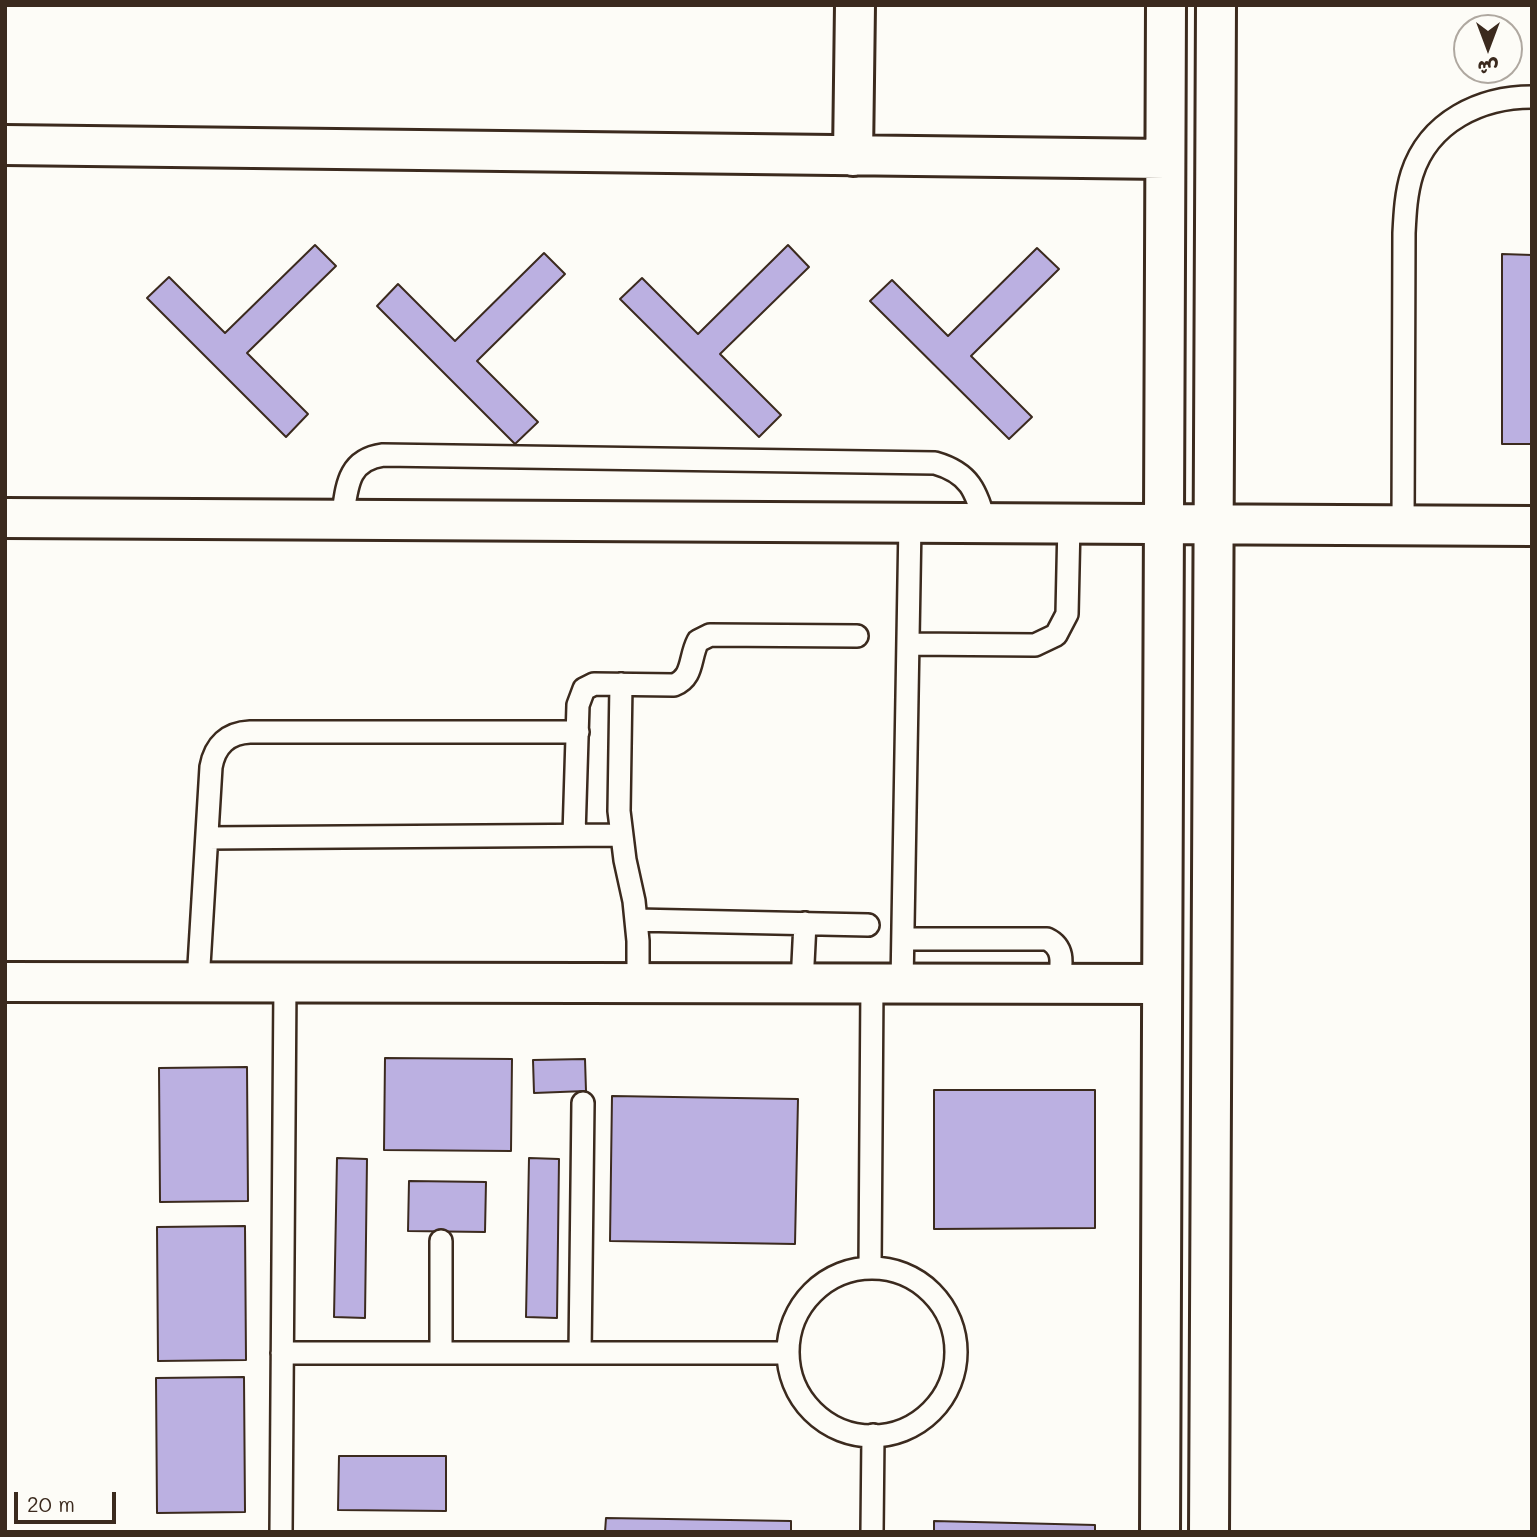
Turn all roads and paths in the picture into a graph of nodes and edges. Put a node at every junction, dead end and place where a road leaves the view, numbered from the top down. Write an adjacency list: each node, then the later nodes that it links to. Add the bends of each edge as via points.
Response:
1 (855, 5): 6 (street)
2 (1166, 5): 7 (street)
3 (1216, 5): 14 (street)
4 (1532, 97): 15 (lane, via 1486,102 1467,110 1435,135 1413,171 1404,233)
5 (5, 145): 6 (street)
6 (853, 156): 7 (street)
7 (1166, 159): 13 (street)
8 (5, 518): 9 (street)
9 (342, 520): 10 (street); 11 (lane, via 354,469 372,456 383,455 935,463 963,475 978,497)
10 (910, 523): 11 (street); 18 (lane)
11 (985, 523): 12 (street)
12 (1069, 523): 13 (street); 18 (lane, via 1067,614 1056,635 1035,645)
13 (1164, 524): 14 (street); 35 (street)
14 (1214, 524): 15 (street); 47 (street)
15 (1403, 526): 16 (street)
16 (1532, 526)
17 (857, 636): 19 (lane, via 710,635 698,641 688,673 680,682)
18 (908, 644): 27 (lane)
19 (621, 684): 20 (lane, via 594,684 584,689 579,699); 22 (lane)
20 (578, 732): 21 (lane); 23 (lane, via 240,732 223,741 213,757)
21 (574, 835): 22 (lane); 23 (lane)
22 (621, 835): 24 (lane)
23 (207, 838): 29 (lane)
24 (636, 920): 25 (lane); 31 (lane)
25 (805, 923): 26 (lane); 32 (lane)
26 (868, 925)
27 (903, 939): 33 (lane); 34 (lane, via 1047,939 1061,954)
28 (5, 982): 29 (street)
29 (198, 982): 30 (street)
30 (285, 982): 31 (street); 39 (lane)
31 (638, 983): 32 (street)
32 (802, 984): 33 (street)
33 (887, 984): 34 (street); 38 (lane)
34 (1059, 984): 35 (street)
35 (1162, 984): 46 (street)
36 (583, 1103): 41 (lane)
37 (441, 1241): 40 (lane)
38 (870, 1268): 42 (lane, via 834,1277 812,1294 796,1316); 43 (lane, via 907,1275 937,1298 948,1314 956,1350 954,1369 939,1403 910,1426)
39 (282, 1353): 40 (lane); 44 (lane)
40 (441, 1353): 41 (lane)
41 (580, 1353): 42 (lane)
42 (788, 1353): 43 (lane, via 797,1389 821,1418 854,1433)
43 (873, 1435): 45 (lane)
44 (281, 1532)
45 (872, 1532)
46 (1160, 1532)
47 (1209, 1532)

